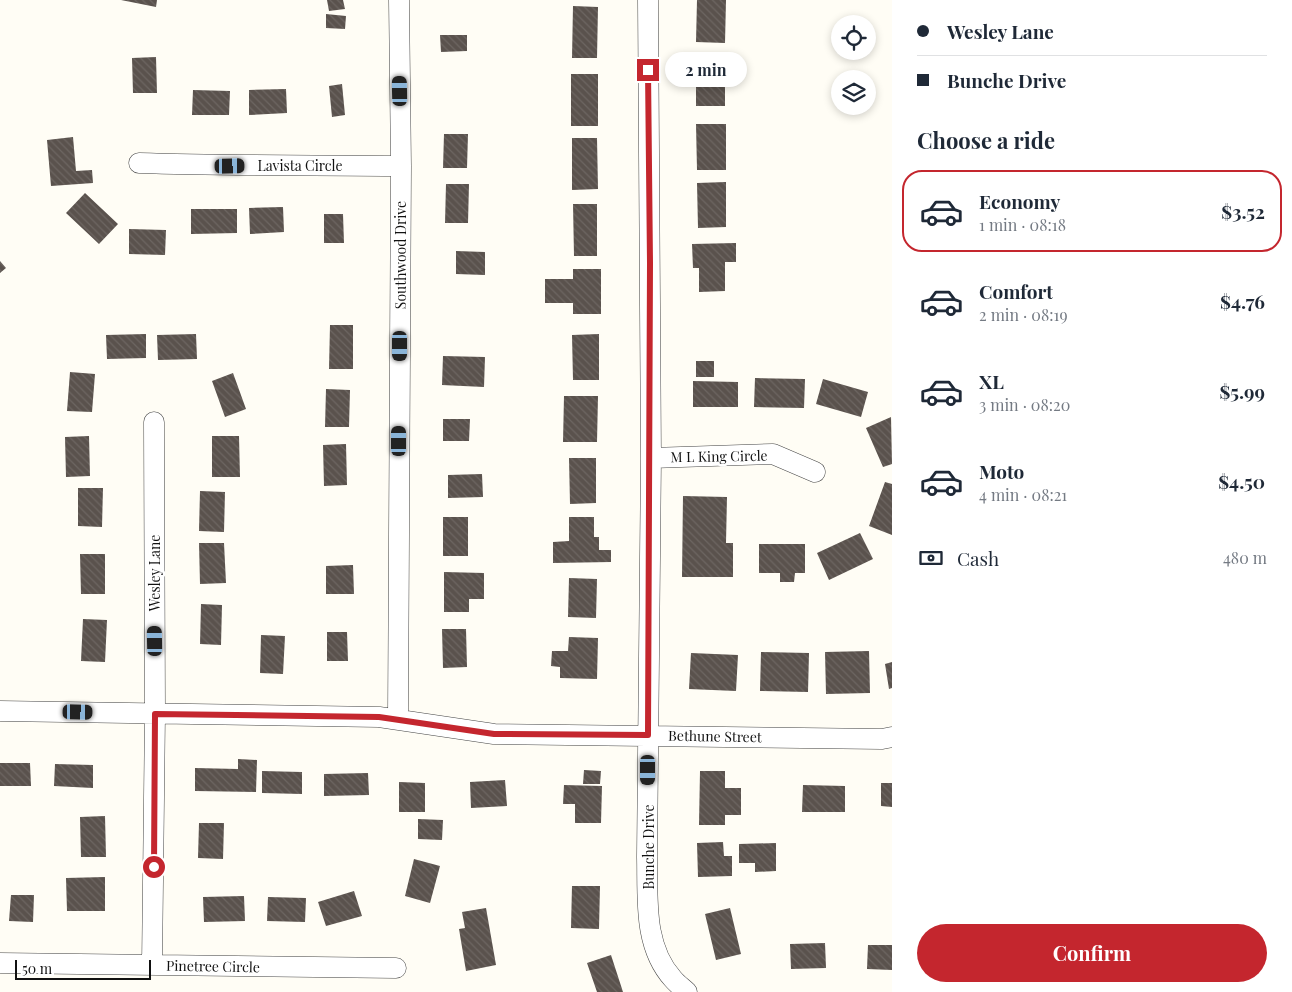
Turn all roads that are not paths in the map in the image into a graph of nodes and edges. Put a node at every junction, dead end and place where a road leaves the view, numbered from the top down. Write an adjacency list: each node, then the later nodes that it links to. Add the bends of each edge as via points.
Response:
1 (399, 0): 4 (street, Southwood Drive)
2 (648, 0): 6 (street, Bunche Drive)
3 (139, 163): 4 (street, Lavista Circle)
4 (401, 166): 10 (street, Southwood Drive)
5 (154, 422): 9 (street, Wesley Lane)
6 (650, 458): 7 (street, M L King Circle, via 773,454); 11 (street, Bunche Drive)
7 (815, 472)
8 (0, 711): 9 (street, Bethune Street)
9 (155, 714): 10 (street, Bethune Street); 14 (street, Wesley Lane)
10 (398, 720): 11 (street, Bethune Street, via 494,734)
11 (648, 735): 12 (street, Bethune Street); 16 (street, Bunche Drive, via 649,930 659,958 672,979)
12 (892, 737)
13 (0, 963): 14 (street, Pinetree Circle)
14 (152, 965): 15 (street, Pinetree Circle)
15 (396, 968)
16 (687, 992)

